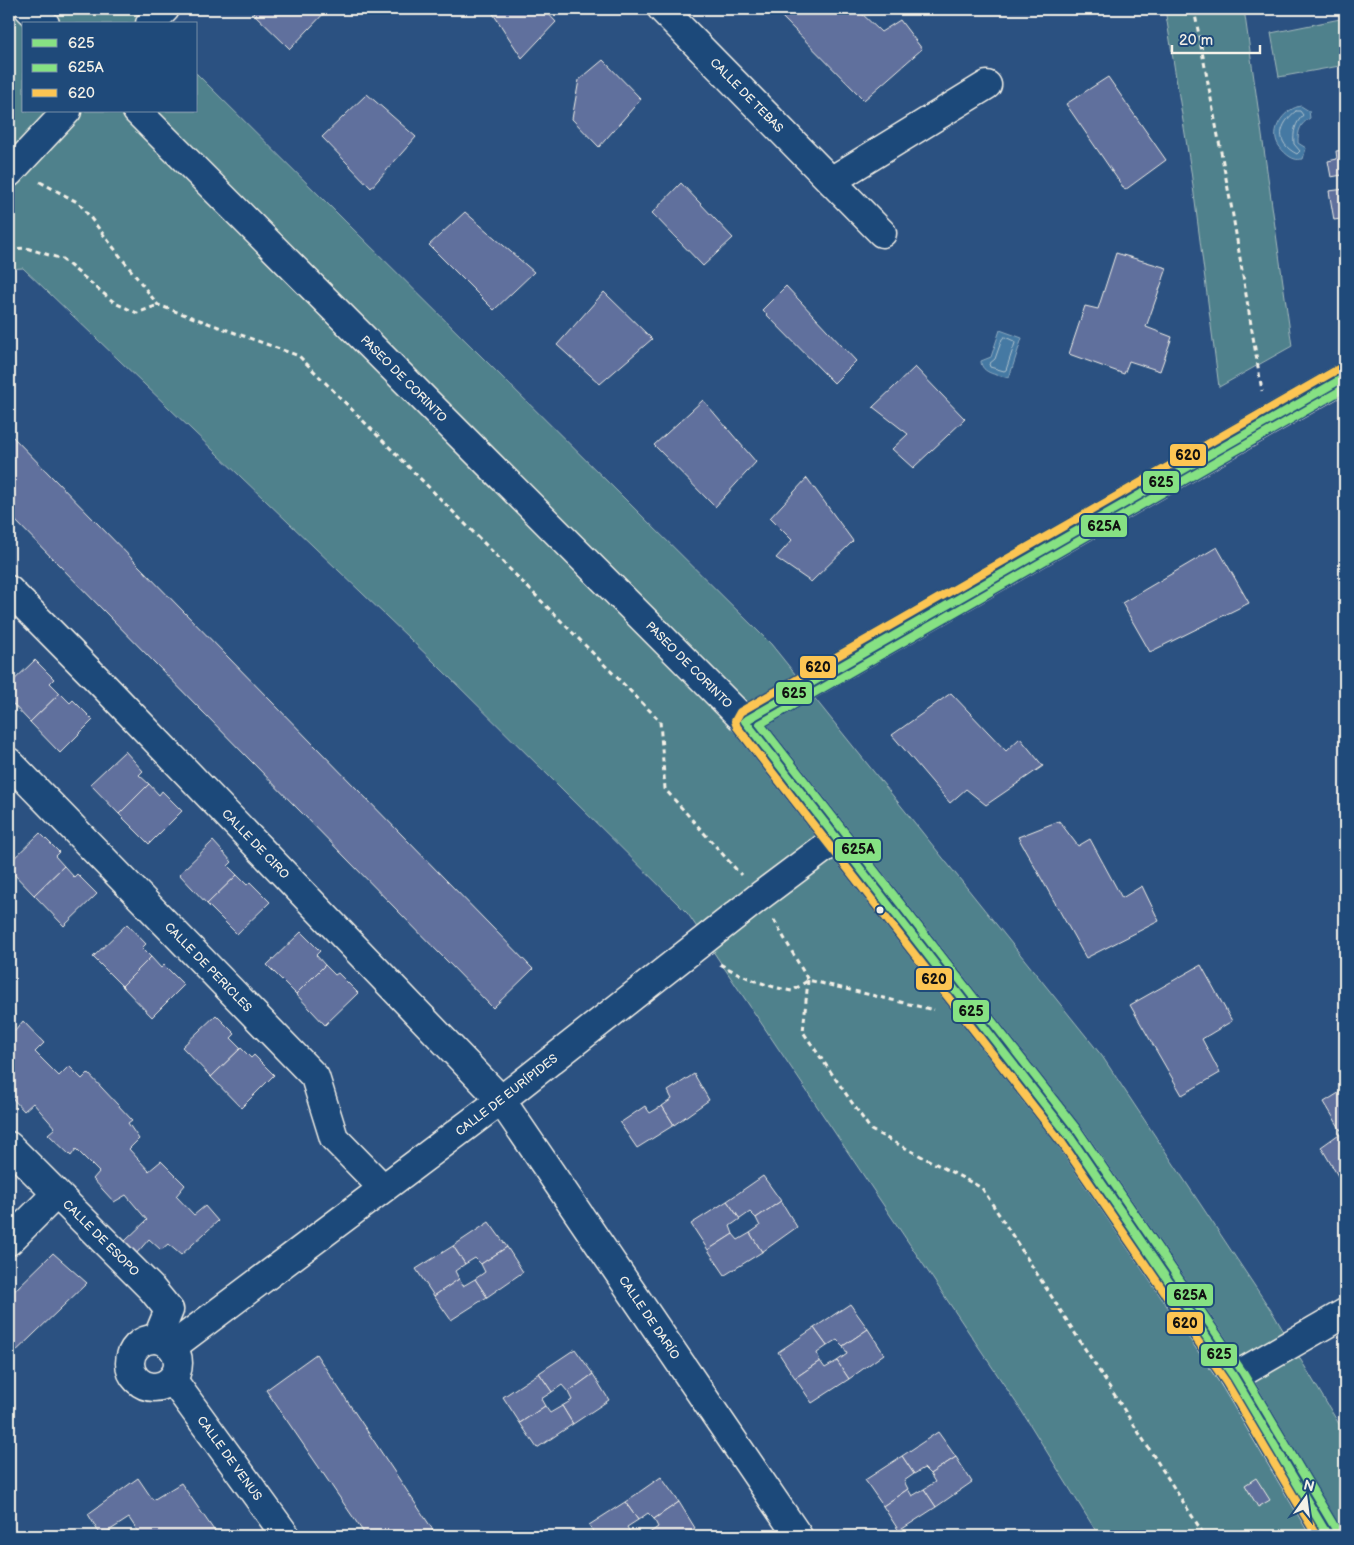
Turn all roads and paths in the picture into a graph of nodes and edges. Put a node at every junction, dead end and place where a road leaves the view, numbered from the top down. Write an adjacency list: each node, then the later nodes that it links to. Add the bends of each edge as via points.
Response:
1 (29, 9): 5 (street)
2 (165, 9): 6 (street)
3 (662, 9): 11 (street, CALLE DE TEBAS)
4 (1194, 9): 16 (path)
5 (43, 22)
6 (152, 22)
7 (987, 85): 11 (street)
8 (66, 112): 10 (street)
9 (138, 112): 18 (street, PASEO DE CORINTO)
10 (12, 170): 14 (path, via 79,203)
11 (831, 181): 12 (street, CALLE DE TEBAS)
12 (882, 234)
13 (9, 249): 14 (path, via 26,248 62,260 115,303 137,313)
14 (158, 305): 21 (path, via 299,356 660,721 665,790)
15 (1345, 377): 16 (street)
16 (1267, 421): 18 (street)
17 (9, 590): 25 (street, CALLE DE CIRO)
18 (746, 721): 20 (street, PASEO DE CORINTO)
19 (9, 762): 27 (street, CALLE DE PERICLES, via 314,1077 334,1138)
20 (836, 839): 21 (street, CALLE DE EURÍPIDES); 24 (street, PASEO DE CORINTO)
21 (760, 896): 22 (street, CALLE DE EURÍPIDES); 23 (path)
22 (701, 942): 23 (path, via 716,962 770,987 792,991); 25 (street, CALLE DE EURÍPIDES)
23 (808, 980): 24 (path, via 938,1011); 34 (path, via 803,1032 871,1130 982,1188)
24 (961, 998): 32 (street, PASEO DE CORINTO, via 1070,1138)
25 (501, 1100): 27 (street, CALLE DE EURÍPIDES); 36 (street, CALLE DE DARÍO)
26 (9, 1146): 28 (street, CALLE DE ESOPO)
27 (383, 1188): 31 (street, CALLE DE EURÍPIDES)
28 (56, 1194): 29 (street); 31 (street, CALLE DE ESOPO, via 169,1310)
29 (9, 1241)
30 (1345, 1313): 32 (street)
31 (165, 1343): 33 (street, via 177,1354 177,1372); 33 (street, via 146,1340 136,1346 130,1366 134,1377 147,1386 164,1386)
32 (1234, 1377): 38 (street, PASEO DE CORINTO)
33 (172, 1379): 35 (street, CALLE DE VENUS)
34 (1204, 1535): 37 (path)
35 (286, 1536)
36 (798, 1536)
37 (1211, 1536)
38 (1328, 1536)

